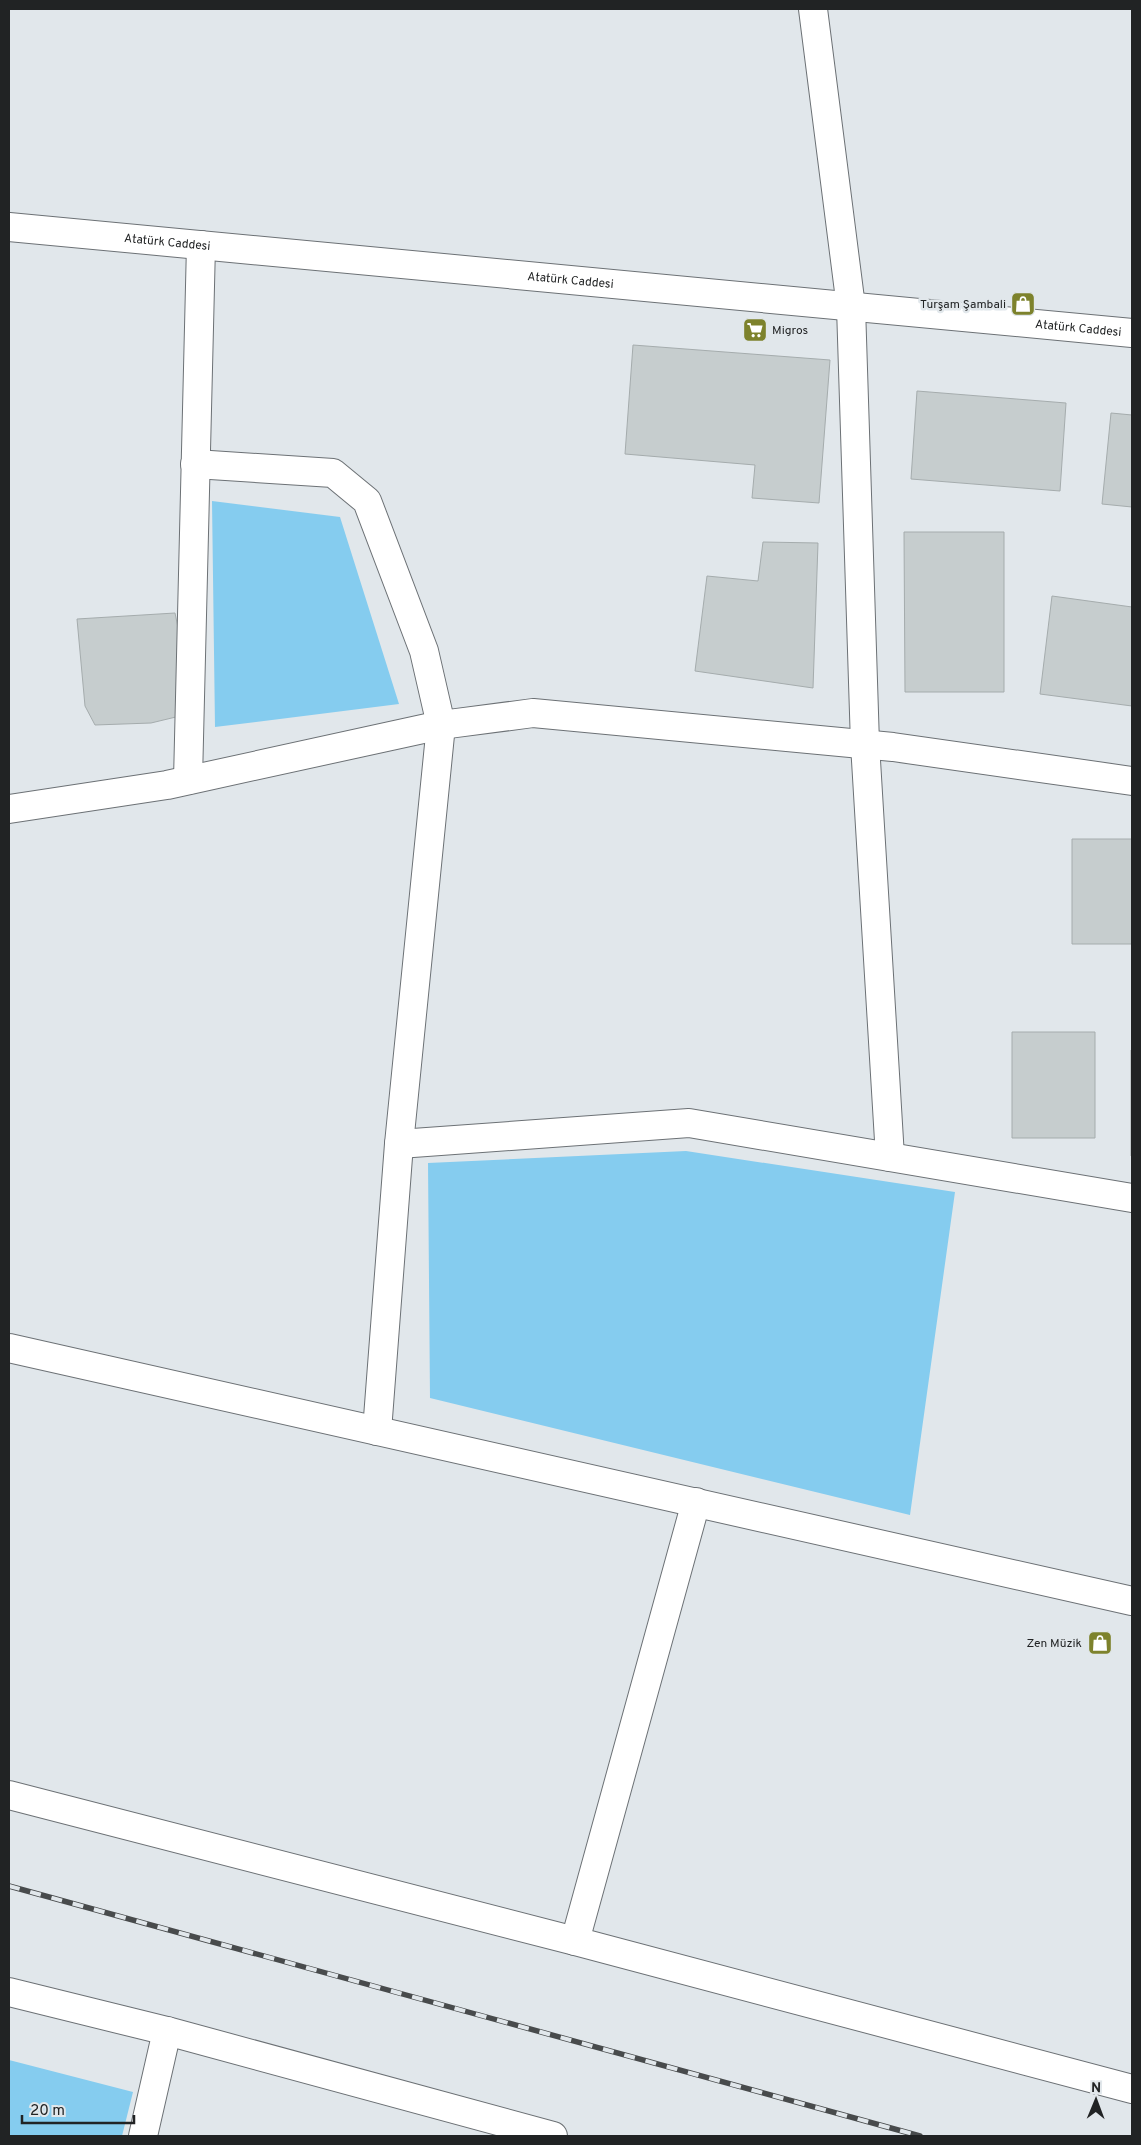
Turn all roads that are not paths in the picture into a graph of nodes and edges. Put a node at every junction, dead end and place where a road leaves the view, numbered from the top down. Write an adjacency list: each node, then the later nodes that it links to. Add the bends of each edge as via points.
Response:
1 (813, 9): 4 (street)
2 (9, 227): 3 (street, Atatürk Caddesi)
3 (201, 245): 4 (street, Atatürk Caddesi); 6 (street)
4 (851, 307): 5 (street, Atatürk Caddesi); 8 (street)
5 (1132, 333)
6 (195, 464): 7 (street, via 333,473 367,501 424,651); 9 (street)
7 (441, 725): 8 (street, via 533,713); 9 (street); 12 (street)
8 (865, 744): 10 (street); 13 (street)
9 (188, 780): 11 (street)
10 (1132, 782)
11 (9, 809)
12 (399, 1144): 13 (street, via 689,1123); 16 (street)
13 (890, 1157): 14 (street)
14 (1132, 1198)
15 (9, 1348): 16 (street)
16 (377, 1430): 17 (street)
17 (696, 1502): 18 (street); 20 (street)
18 (1132, 1601)
19 (9, 1795): 20 (street)
20 (575, 1941): 23 (street)
21 (9, 1992): 22 (street)
22 (167, 2031): 24 (street); 25 (street)
23 (1132, 2089)
24 (143, 2136)
25 (552, 2136)

